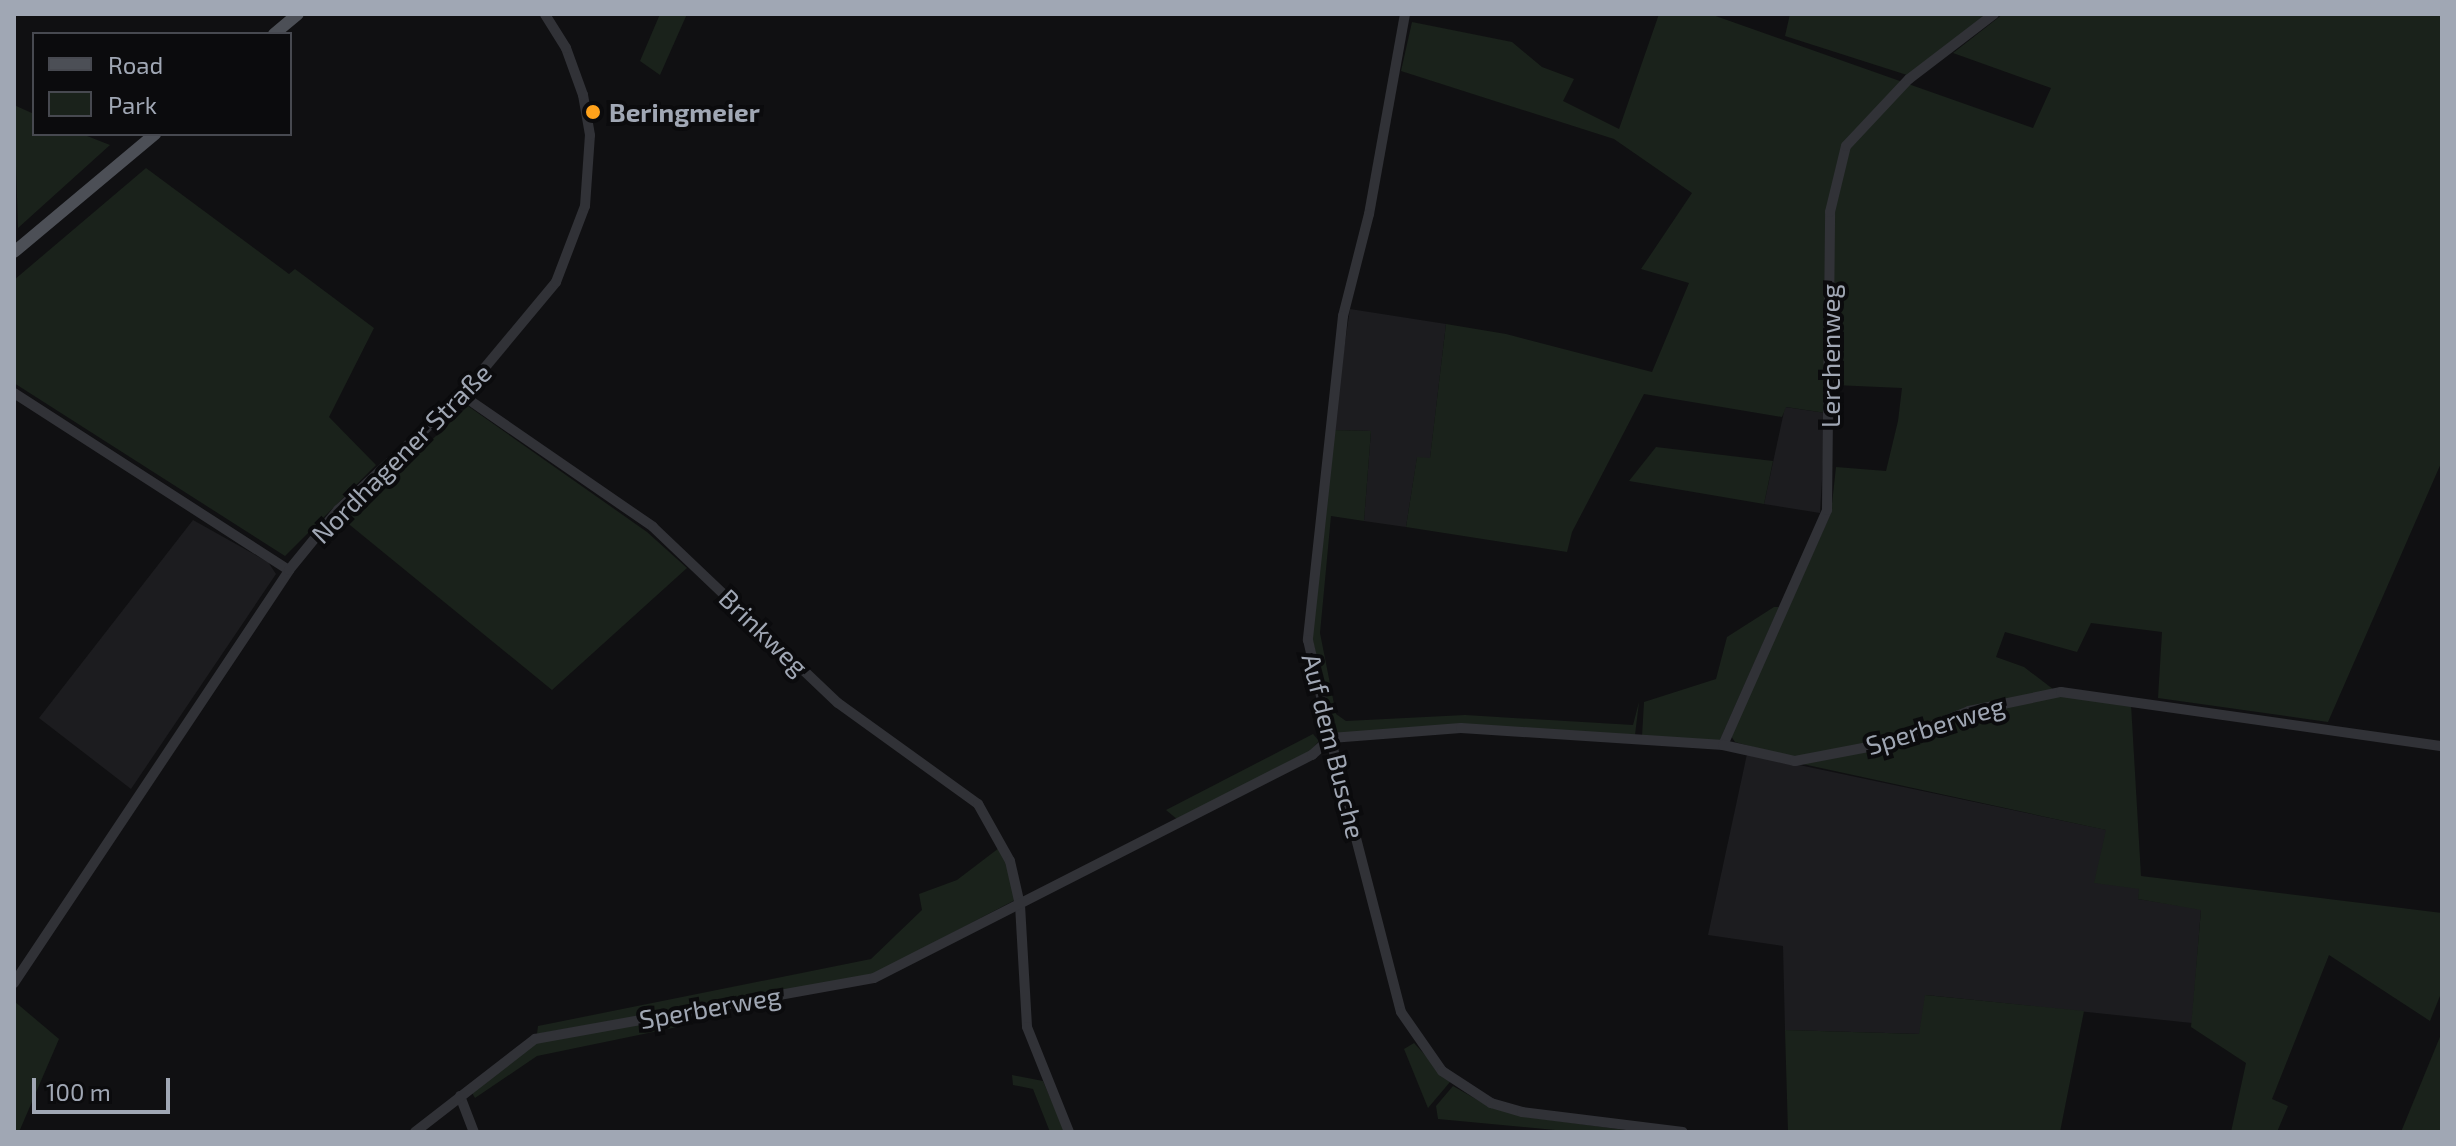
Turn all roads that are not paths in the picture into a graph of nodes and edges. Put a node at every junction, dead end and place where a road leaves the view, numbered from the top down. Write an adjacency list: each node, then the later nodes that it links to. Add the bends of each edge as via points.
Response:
1 (298, 14): 5 (main road)
2 (545, 14): 9 (street, Nordhagener Straße, via 566,48 583,95 590,151 585,206 569,256 539,308)
3 (1405, 14): 11 (street, Auf dem Busche, via 1369,214 1343,316 1319,521 1308,640)
4 (1994, 14): 12 (street, Lerchenweg, via 1909,79 1846,146 1830,212 1827,510)
5 (276, 32)
6 (153, 136): 7 (main road)
7 (14, 252)
8 (14, 393): 10 (street)
9 (462, 395): 10 (street, Nordhagener Straße, via 338,510); 16 (street, Brinkweg, via 653,527 838,703 978,804 1010,861)
10 (289, 570): 17 (street, Nordhagener Straße)
11 (1331, 738): 12 (street, Sperberweg, via 1461,728); 14 (street); 15 (street, Auf dem Busche)
12 (1723, 745): 13 (street, Sperberweg, via 1795,761 1889,743 1969,711 2061,692)
13 (2442, 746)
14 (1312, 755): 15 (street); 16 (street)
15 (1335, 757): 22 (street, Auf dem Busche, via 1401,1012 1442,1071 1491,1103 1522,1112)
16 (1020, 905): 18 (street, Sperberweg, via 1000,910 874,978 535,1039); 21 (street, Brinkweg, via 1027,1027)
17 (14, 983)
18 (460, 1096): 19 (street, Sperberweg); 20 (street)
19 (415, 1132)
20 (474, 1132)
21 (1069, 1132)
22 (1683, 1132)

